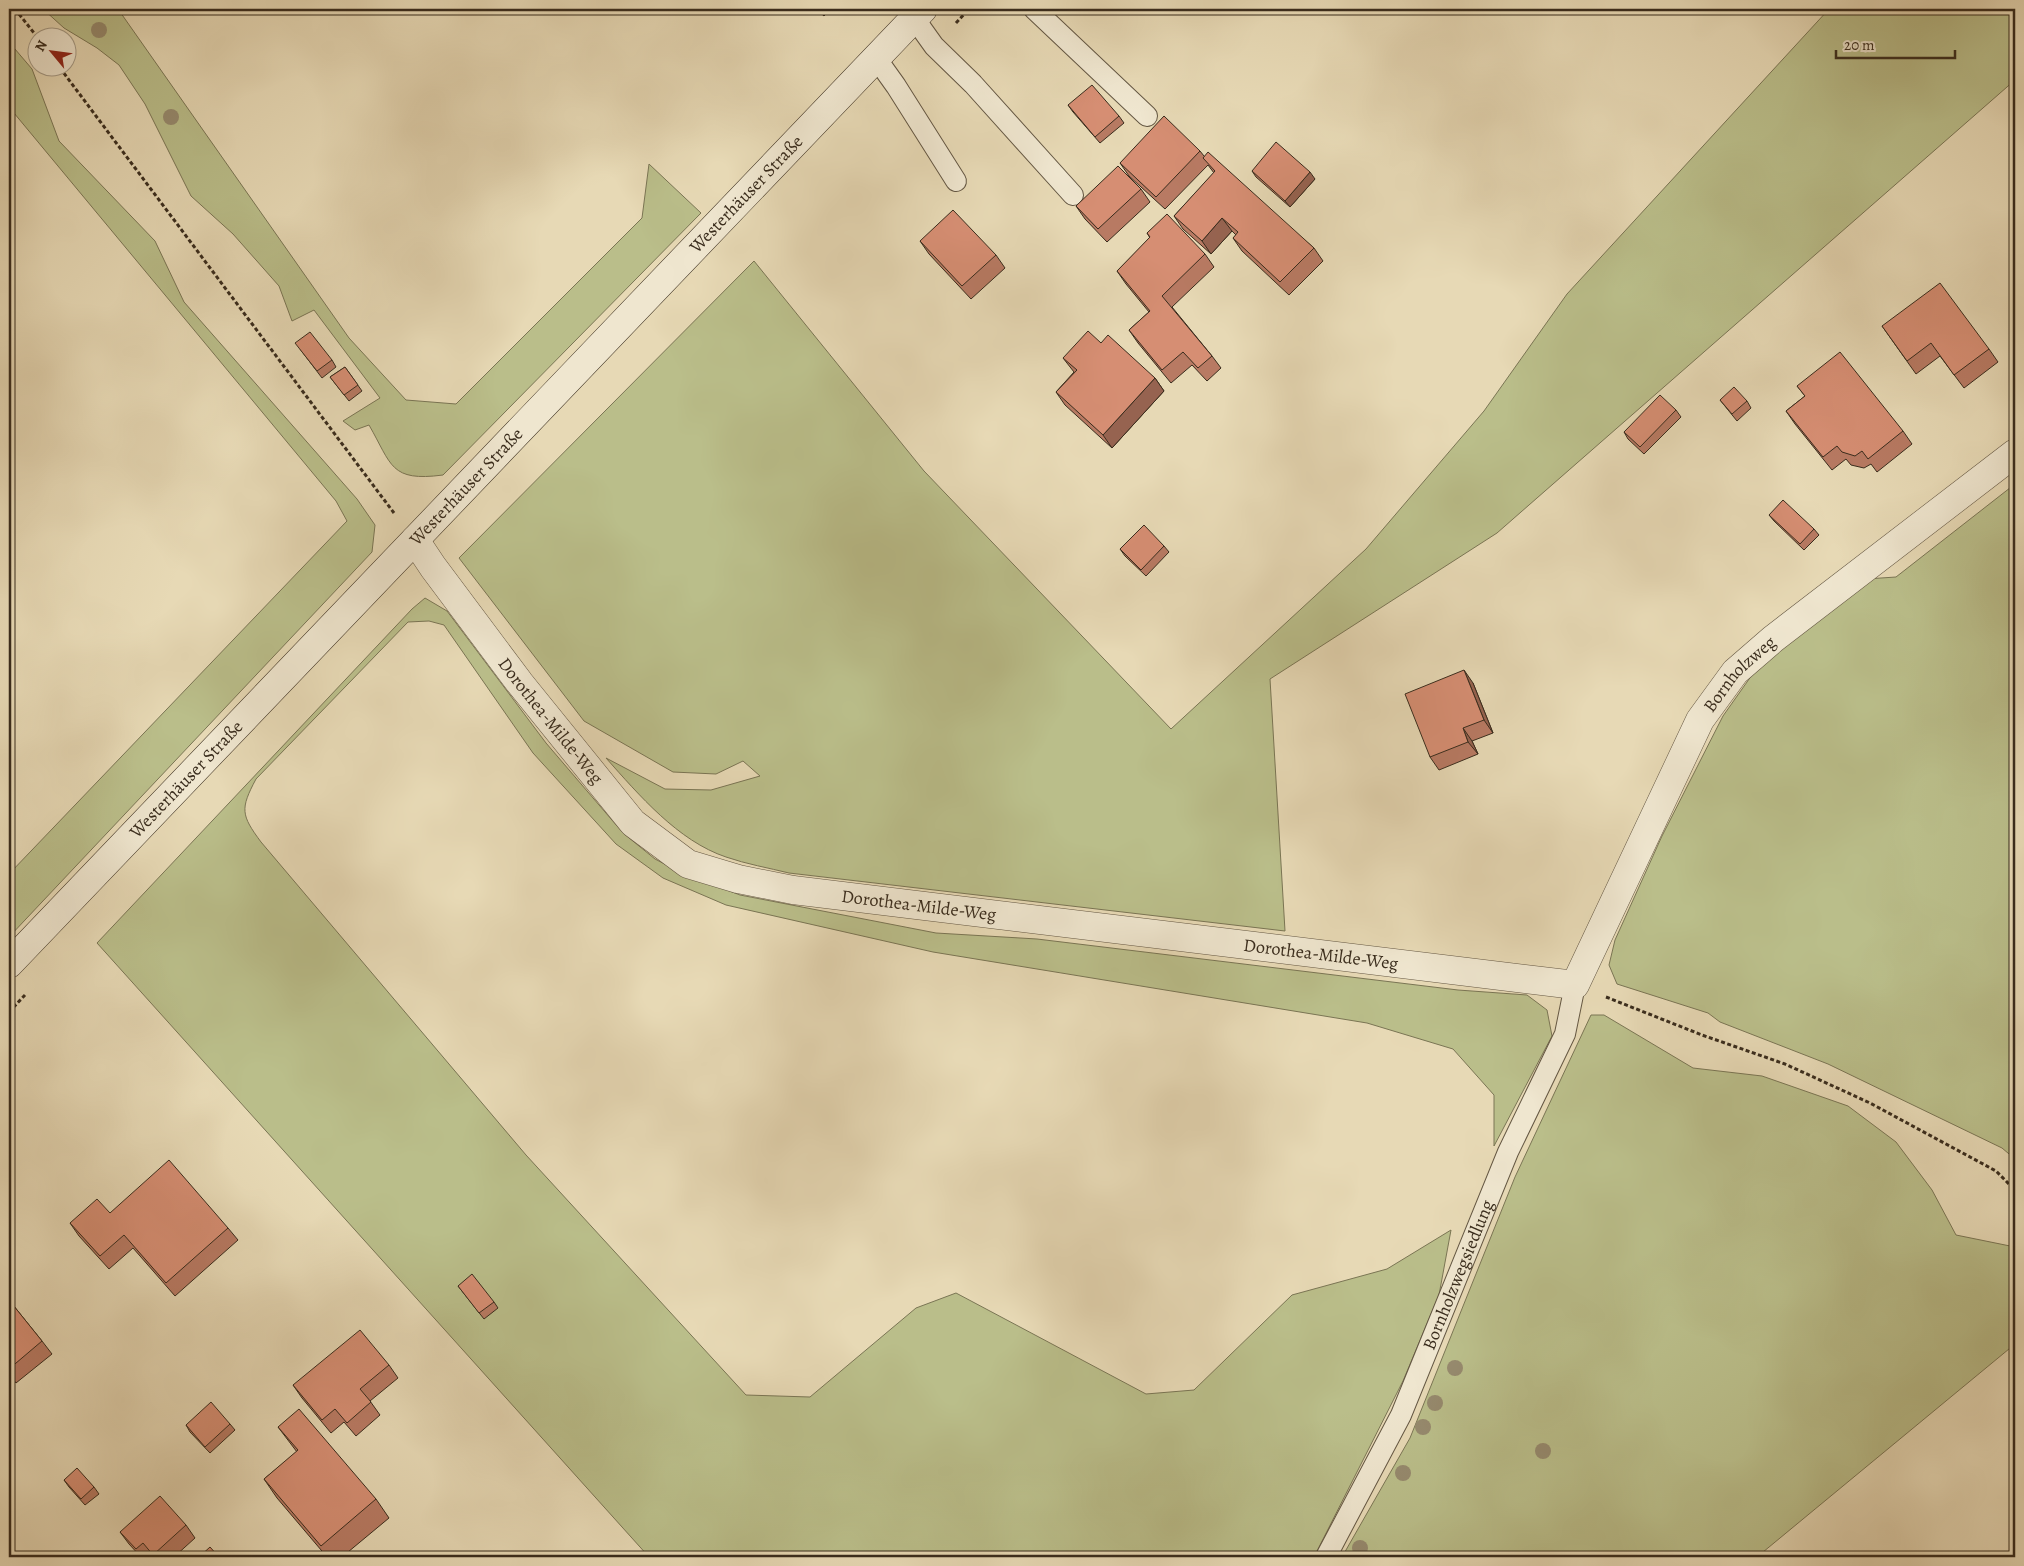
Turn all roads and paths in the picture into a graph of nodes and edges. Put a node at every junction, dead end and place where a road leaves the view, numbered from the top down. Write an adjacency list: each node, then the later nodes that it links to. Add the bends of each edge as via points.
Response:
1 (15, 9): 4 (path)
2 (1034, 9): 7 (lane)
3 (919, 13): 5 (street, Westerhäuser Straße); 9 (lane, via 934,46 973,84)
4 (30, 28)
5 (876, 58): 8 (lane); 11 (street, Westerhäuser Straße)
6 (68, 78): 11 (path)
7 (1147, 116)
8 (956, 181)
9 (1073, 195)
10 (2015, 453): 13 (street, Bornholzweg, via 1734,672 1700,720)
11 (415, 540): 12 (street, Westerhäuser Straße); 13 (street, Dorothea-Milde-Weg, via 514,674 633,823 688,864 738,879 793,890)
12 (9, 964)
13 (1575, 985): 14 (path, via 1785,1064 1870,1103 1996,1171); 15 (lane, Bornholzwegsiedlung, via 1565,1034 1508,1152 1401,1415)
14 (2015, 1190)
15 (1326, 1557)

